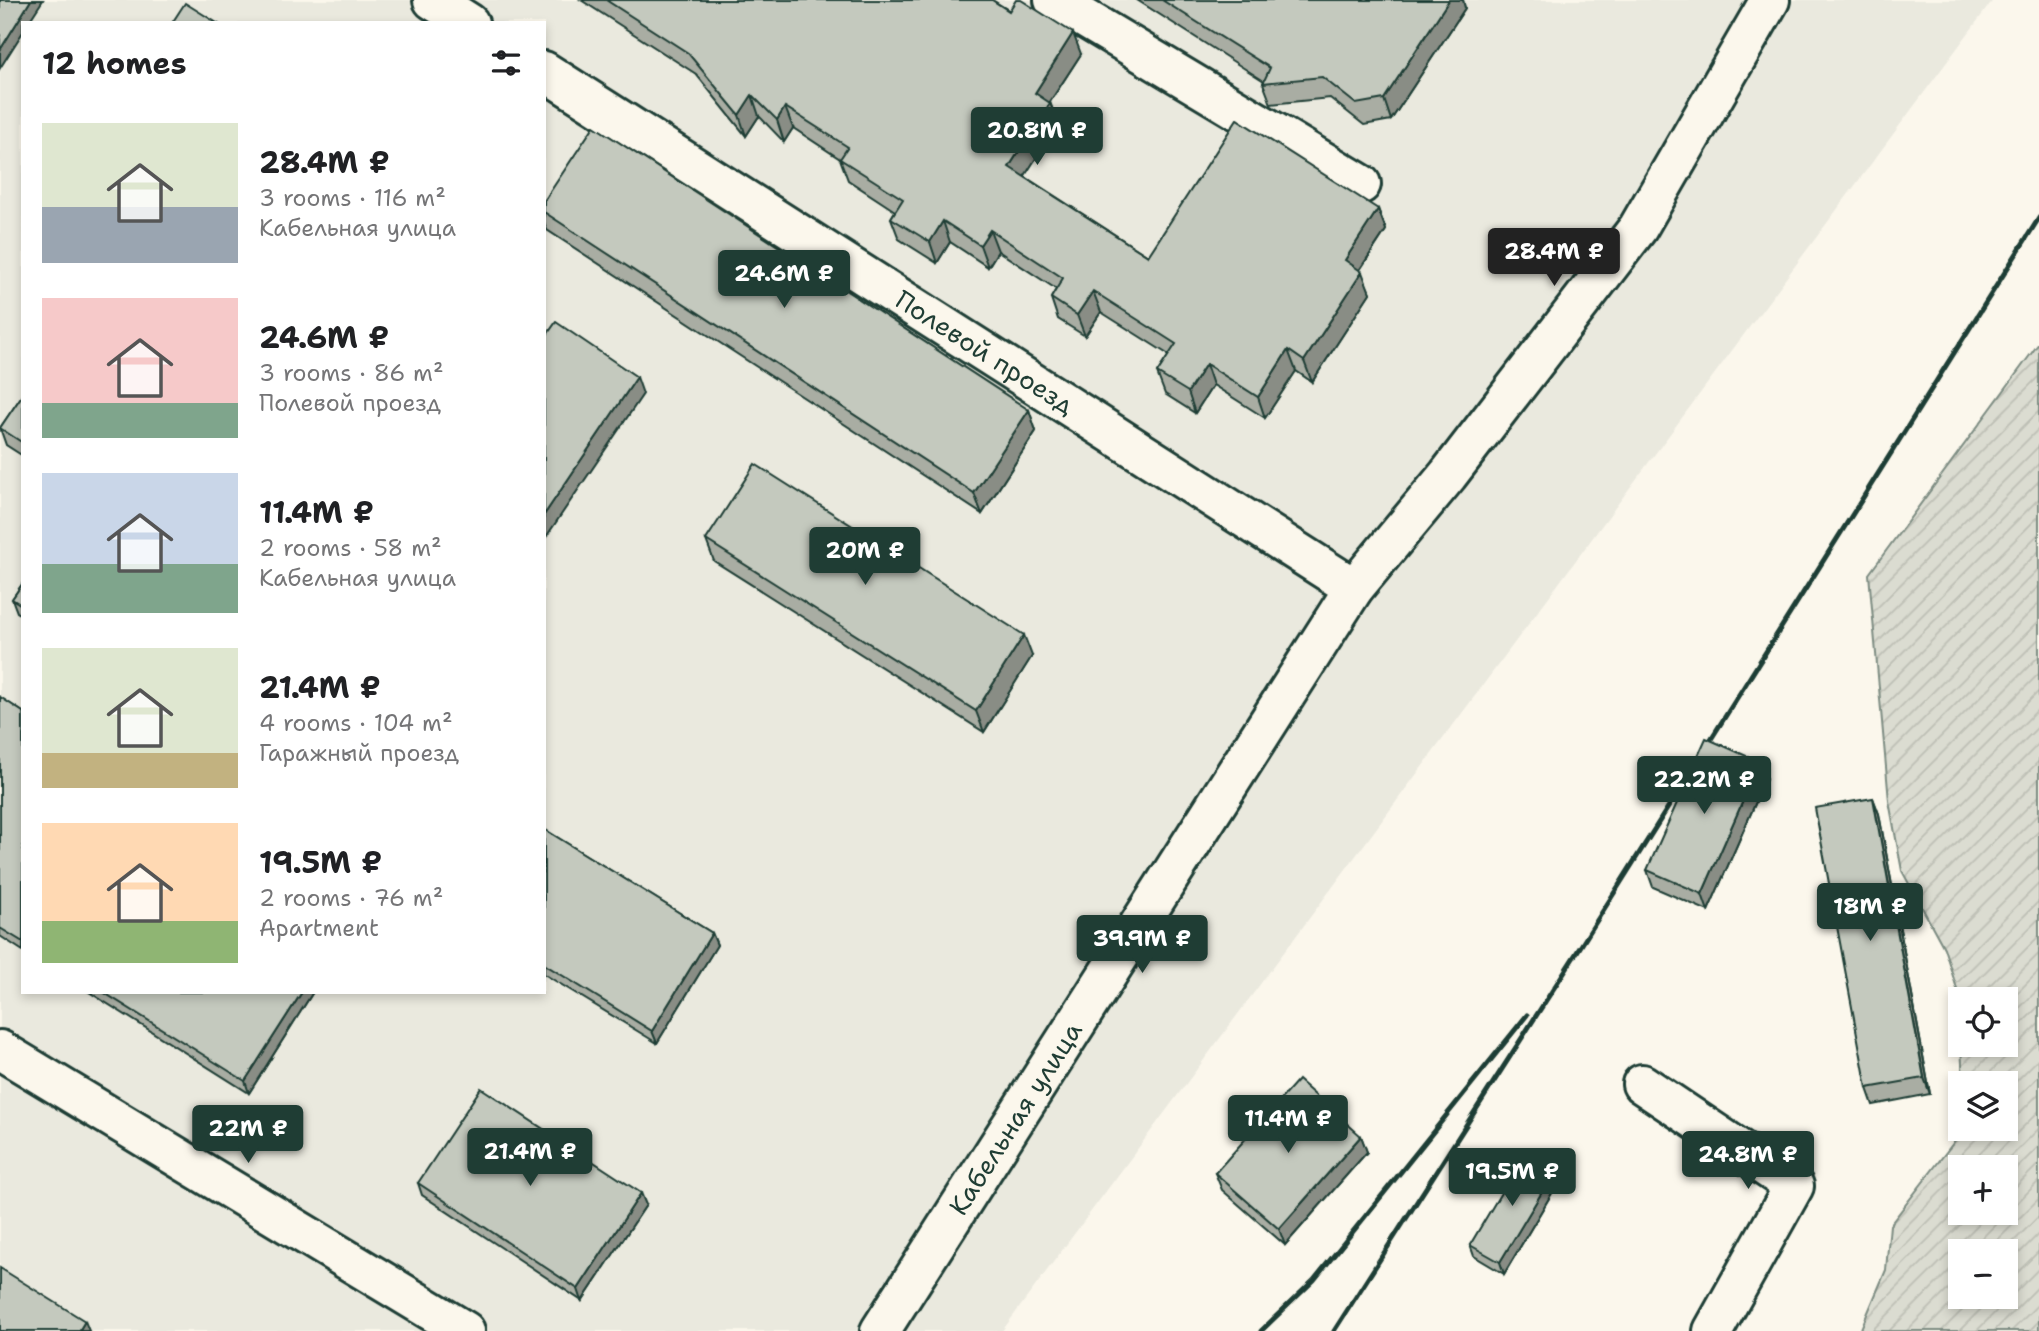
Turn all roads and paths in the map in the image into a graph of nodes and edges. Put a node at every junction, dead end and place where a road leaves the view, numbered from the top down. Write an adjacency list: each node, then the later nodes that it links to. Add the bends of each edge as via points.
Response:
1 (433, 0): 4 (street)
2 (1054, 0): 6 (street)
3 (1770, 0): 7 (street, Кабельная улица, via 1639,228 1448,475)
4 (465, 21)
5 (546, 72): 7 (street, Полевой проезд)
6 (1361, 184)
7 (1354, 588): 11 (street, Кабельная улица)
8 (0, 1050): 10 (street)
9 (1642, 1084): 12 (street, via 1794,1186)
10 (465, 1331)
11 (880, 1331)
12 (1713, 1331)

